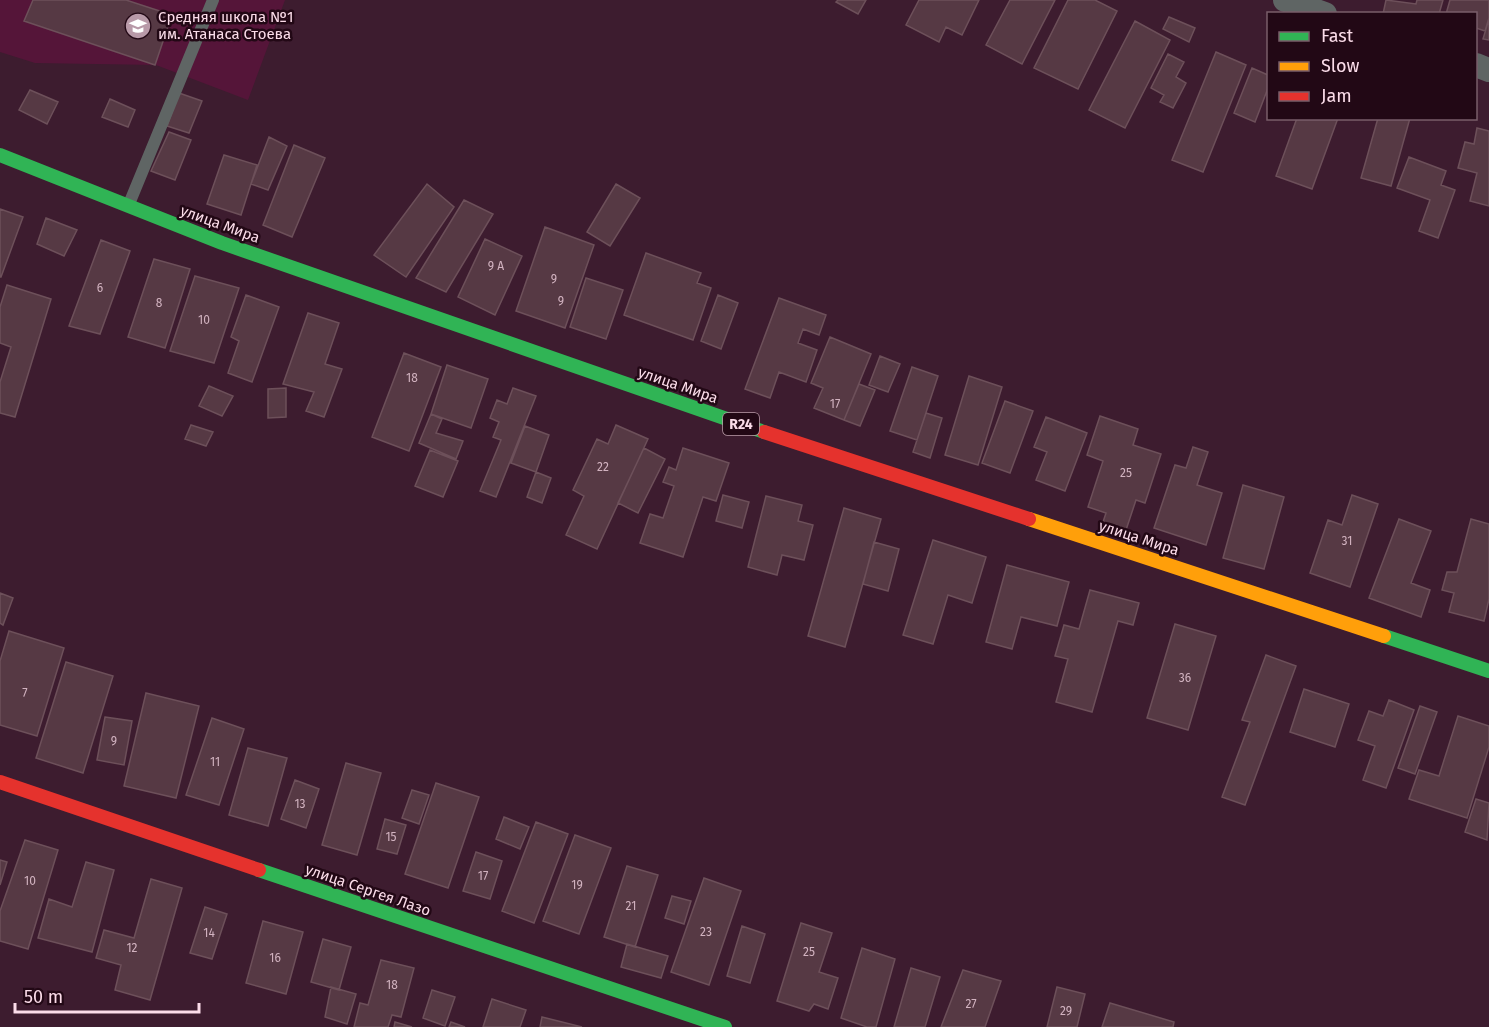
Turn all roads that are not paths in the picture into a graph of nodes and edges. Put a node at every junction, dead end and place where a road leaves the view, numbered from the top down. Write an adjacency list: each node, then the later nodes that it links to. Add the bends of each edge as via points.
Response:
1 (213, 0): 5 (lane)
2 (1285, 0): 3 (street)
3 (1319, 12)
4 (0, 154): 5 (main road, улица Мира / R24)
5 (128, 207): 6 (main road, улица Мира / R24, via 785,439)
6 (1489, 671)
7 (0, 783): 8 (main road, улица Сергея Лазо)
8 (725, 1027)

